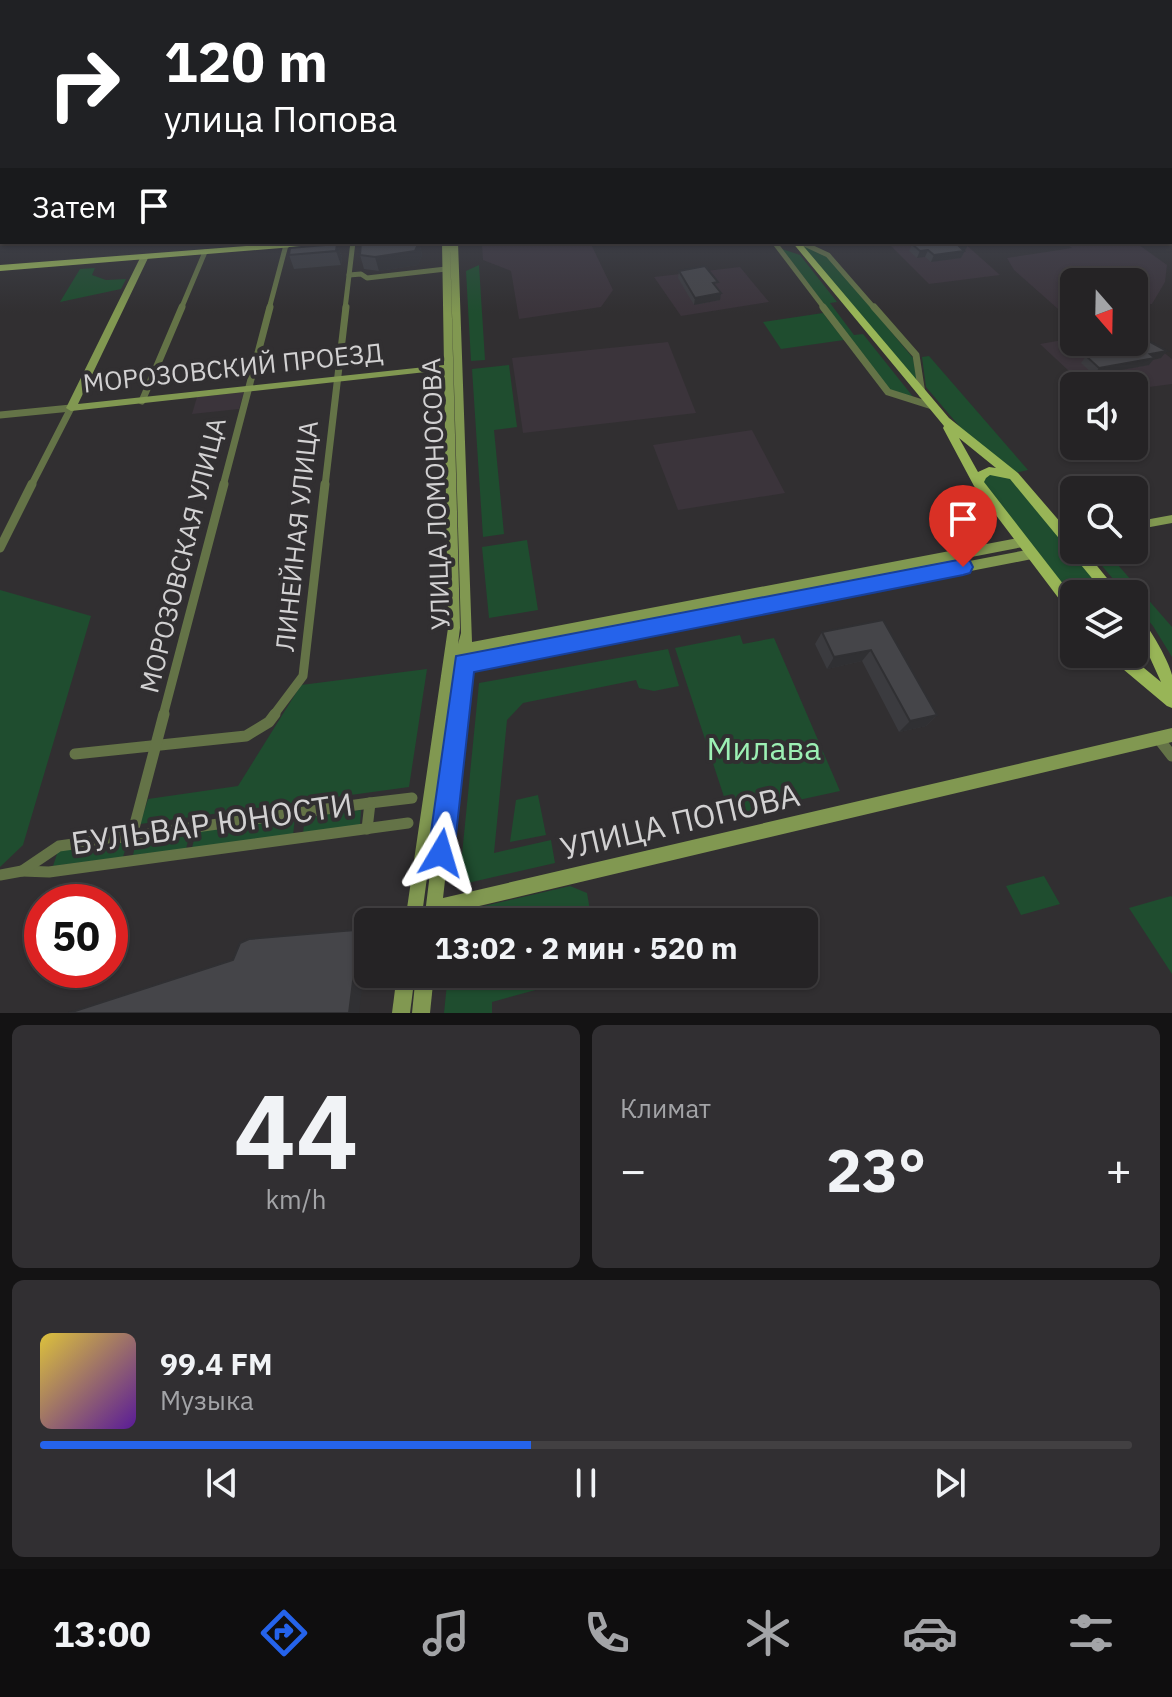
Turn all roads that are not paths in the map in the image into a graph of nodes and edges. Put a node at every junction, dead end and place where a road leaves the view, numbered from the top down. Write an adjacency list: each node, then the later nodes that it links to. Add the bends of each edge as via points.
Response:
1 (300, 244): 10 (main road)
2 (353, 244): 16 (street, ЛИНЕЙНАЯ УЛИЦА)
3 (436, 244): 13 (street)
4 (447, 244): 13 (street, УЛИЦА ЛОМОНОСОВА)
5 (453, 244): 13 (street, УЛИЦА ЛОМОНОСОВА)
6 (460, 244): 13 (street)
7 (776, 244): 23 (street, via 888,392)
8 (800, 244): 21 (main road)
9 (803, 244): 21 (street, via 828,255 916,355)
10 (286, 245): 11 (main road); 20 (street, МОРОЗОВСКАЯ УЛИЦА)
11 (205, 252): 12 (main road); 22 (street)
12 (145, 256): 14 (main road); 24 (street)
13 (450, 256): 15 (street, УЛИЦА ЛОМОНОСОВА); 17 (street, УЛИЦА ЛОМОНОСОВА)
14 (0, 268)
15 (446, 269): 16 (street, via 367,278); 17 (street, УЛИЦА ЛОМОНОСОВА)
16 (349, 275): 19 (street, ЛИНЕЙНАЯ УЛИЦА)
17 (452, 306): 18 (street, УЛИЦА ЛОМОНОСОВА); 29 (street, УЛИЦА ЛОМОНОСОВА)
18 (448, 367): 19 (street, МОРОЗОВСКИЙ ПРОЕЗД); 29 (street, УЛИЦА ЛОМОНОСОВА)
19 (336, 378): 20 (street, МОРОЗОВСКИЙ ПРОЕЗД); 44 (street, ЛИНЕЙНАЯ УЛИЦА, via 303,676 269,722 246,736)
20 (248, 390): 22 (street, МОРОЗОВСКИЙ ПРОЕЗД); 44 (street, МОРОЗОВСКАЯ УЛИЦА)
21 (922, 394): 23 (main road)
22 (142, 401): 24 (street, МОРОЗОВСКИЙ ПРОЕЗД)
23 (932, 406): 26 (main road)
24 (71, 408): 25 (street); 33 (street)
25 (0, 415)
26 (945, 421): 27 (main road); 28 (main road)
27 (1014, 476): 28 (main road, via 989,471); 32 (main road)
28 (978, 483): 34 (main road)
29 (458, 514): 39 (street, УЛИЦА ЛОМОНОСОВА)
30 (1172, 519): 31 (street)
31 (1148, 523)
32 (1060, 528)
33 (0, 548)
34 (1028, 548): 37 (main road); 39 (street)
35 (1089, 564): 36 (main road)
36 (1102, 580)
37 (1060, 590)
38 (1148, 643): 41 (main road)
39 (457, 658): 54 (street, УЛИЦА ЛОМОНОСОВА); 55 (street, УЛИЦА ЛОМОНОСОВА)
40 (1133, 668): 42 (main road)
41 (1172, 691)
42 (1172, 701)
43 (1165, 737): 46 (street); 56 (street, УЛИЦА ПОПОВА)
44 (156, 746): 45 (street, ЛИНЕЙНАЯ УЛИЦА); 50 (street, МОРОЗОВСКАЯ УЛИЦА)
45 (75, 754)
46 (1172, 756)
47 (412, 798): 48 (street)
48 (370, 803): 51 (street); 52 (street, via 59,846)
49 (408, 823): 51 (street, БУЛЬВАР ЮНОСТИ)
50 (134, 828)
51 (367, 829): 52 (street, БУЛЬВАР ЮНОСТИ, via 49,872)
52 (22, 871): 53 (street)
53 (0, 875)
54 (415, 908)
55 (434, 908)
56 (462, 908)
57 (404, 988): 59 (street)
58 (424, 988): 60 (street)
59 (401, 1013)
60 (421, 1013)

